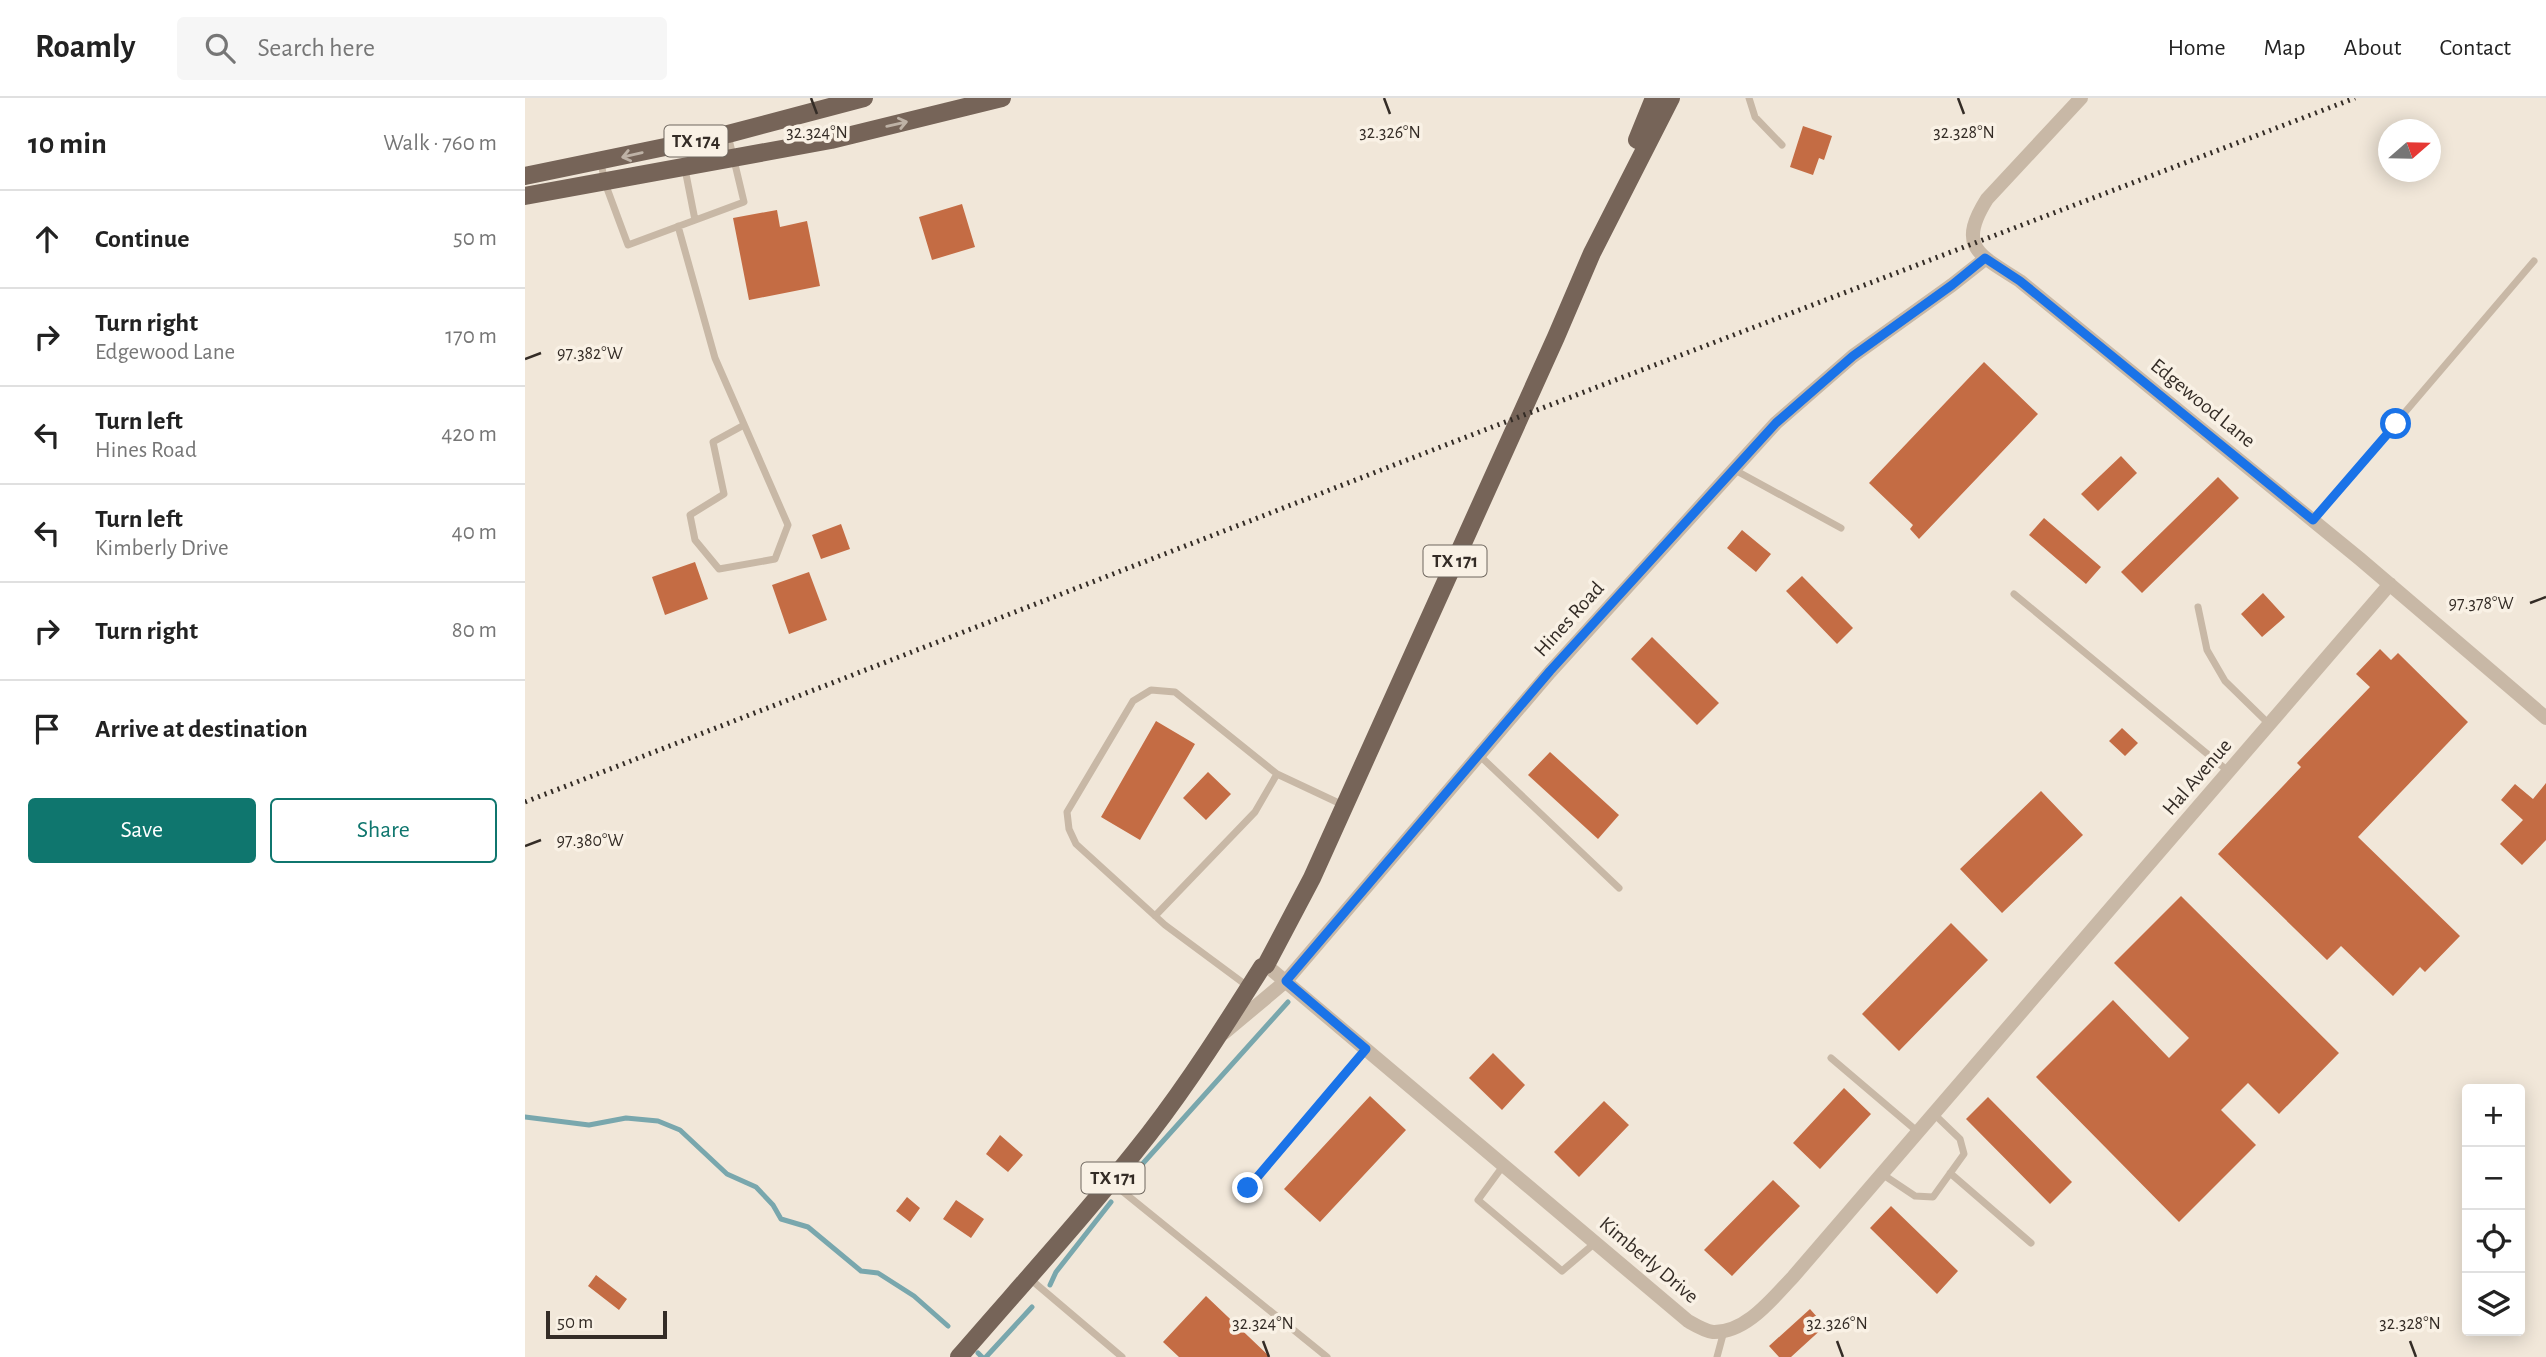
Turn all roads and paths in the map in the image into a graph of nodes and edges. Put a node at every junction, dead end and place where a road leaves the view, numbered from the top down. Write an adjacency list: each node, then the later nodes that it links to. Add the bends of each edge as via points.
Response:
1 (864, 98): 9 (main road, TX 174)
2 (1002, 98): 11 (main road, TX 174, one-way to 2)
3 (1641, 98): 8 (main road)
4 (1654, 98): 8 (main road, TX 171)
5 (1671, 98): 19 (main road, TX 171)
6 (1749, 98): 10 (lane, via 1755,117)
7 (2081, 98): 20 (street, via 1987,199 1975,218 1973,244)
8 (1642, 127): 19 (main road, TX 171)
9 (728, 134): 11 (lane); 12 (main road, TX 174, one-way to 12)
10 (1781, 145)
11 (734, 159): 13 (main road, TX 174); 17 (lane, via 744,202)
12 (600, 162): 14 (main road, TX 174); 15 (lane)
13 (685, 168): 15 (main road, TX 174); 17 (lane)
14 (525, 176)
15 (605, 183): 16 (main road, TX 174); 18 (lane, via 628,245)
16 (525, 196)
17 (695, 220): 18 (lane)
18 (678, 226): 22 (lane, via 715,358)
19 (1592, 253): 34 (main road, TX 171)
20 (1985, 258): 23 (street, Hines Road, via 1821,382); 24 (street, Edgewood Lane, via 2020,281)
21 (2535, 261): 24 (lane)
22 (744, 425): 22 (lane, via 788,525 775,559 719,569 695,540 690,515 724,494 713,442)
23 (1733, 469): 25 (lane); 31 (street, Hines Road)
24 (2313, 520): 26 (street, Edgewood Lane)
25 (1841, 528)
26 (2390, 584): 29 (street, Edgewood Lane); 30 (street, Hal Avenue)
27 (2014, 594): 32 (lane)
28 (2198, 607): 30 (lane, via 2207,650 2225,681)
29 (2546, 718)
30 (2270, 724): 32 (street, Hal Avenue)
31 (1479, 754): 35 (lane); 38 (street, Hines Road)
32 (2229, 772): 44 (street, Hal Avenue)
33 (1277, 774): 34 (lane); 36 (lane, via 1255,812); 36 (lane, via 1175,692 1151,690 1133,701 1067,812 1076,844)
34 (1343, 805): 37 (main road, TX 171, via 1312,878)
35 (1619, 888)
36 (1154, 916): 39 (lane)
37 (1266, 964): 38 (street, Kimberly Drive); 39 (main road, TX 171)
38 (1286, 981): 40 (street, Hines Road); 42 (street, Kimberly Drive)
39 (1249, 987): 40 (lane); 41 (main road, TX 171)
40 (1263, 1001): 41 (street, Hines Road)
41 (1215, 1041): 49 (main road, TX 171)
42 (1366, 1049): 46 (street, Kimberly Drive); 50 (lane)
43 (1831, 1058): 45 (lane)
44 (1934, 1114): 45 (street); 47 (lane, via 1960,1139 1964,1154)
45 (1918, 1132): 48 (street)
46 (1503, 1166): 51 (street, Kimberly Drive); 51 (lane, via 1478,1200 1509,1227 1562,1271)
47 (1950, 1173): 48 (lane, via 1933,1197 1915,1196); 52 (lane)
48 (1882, 1174): 54 (street, via 1757,1313)
49 (1110, 1182): 53 (main road, TX 171); 57 (lane)
50 (1248, 1188)
51 (1595, 1243): 54 (street, Kimberly Drive, via 1688,1321 1710,1332)
52 (2031, 1243)
53 (1028, 1278): 55 (main road, TX 171); 56 (lane)
54 (1724, 1331): 58 (lane)
55 (959, 1357)
56 (1122, 1357)
57 (1327, 1357)
58 (1717, 1357)

